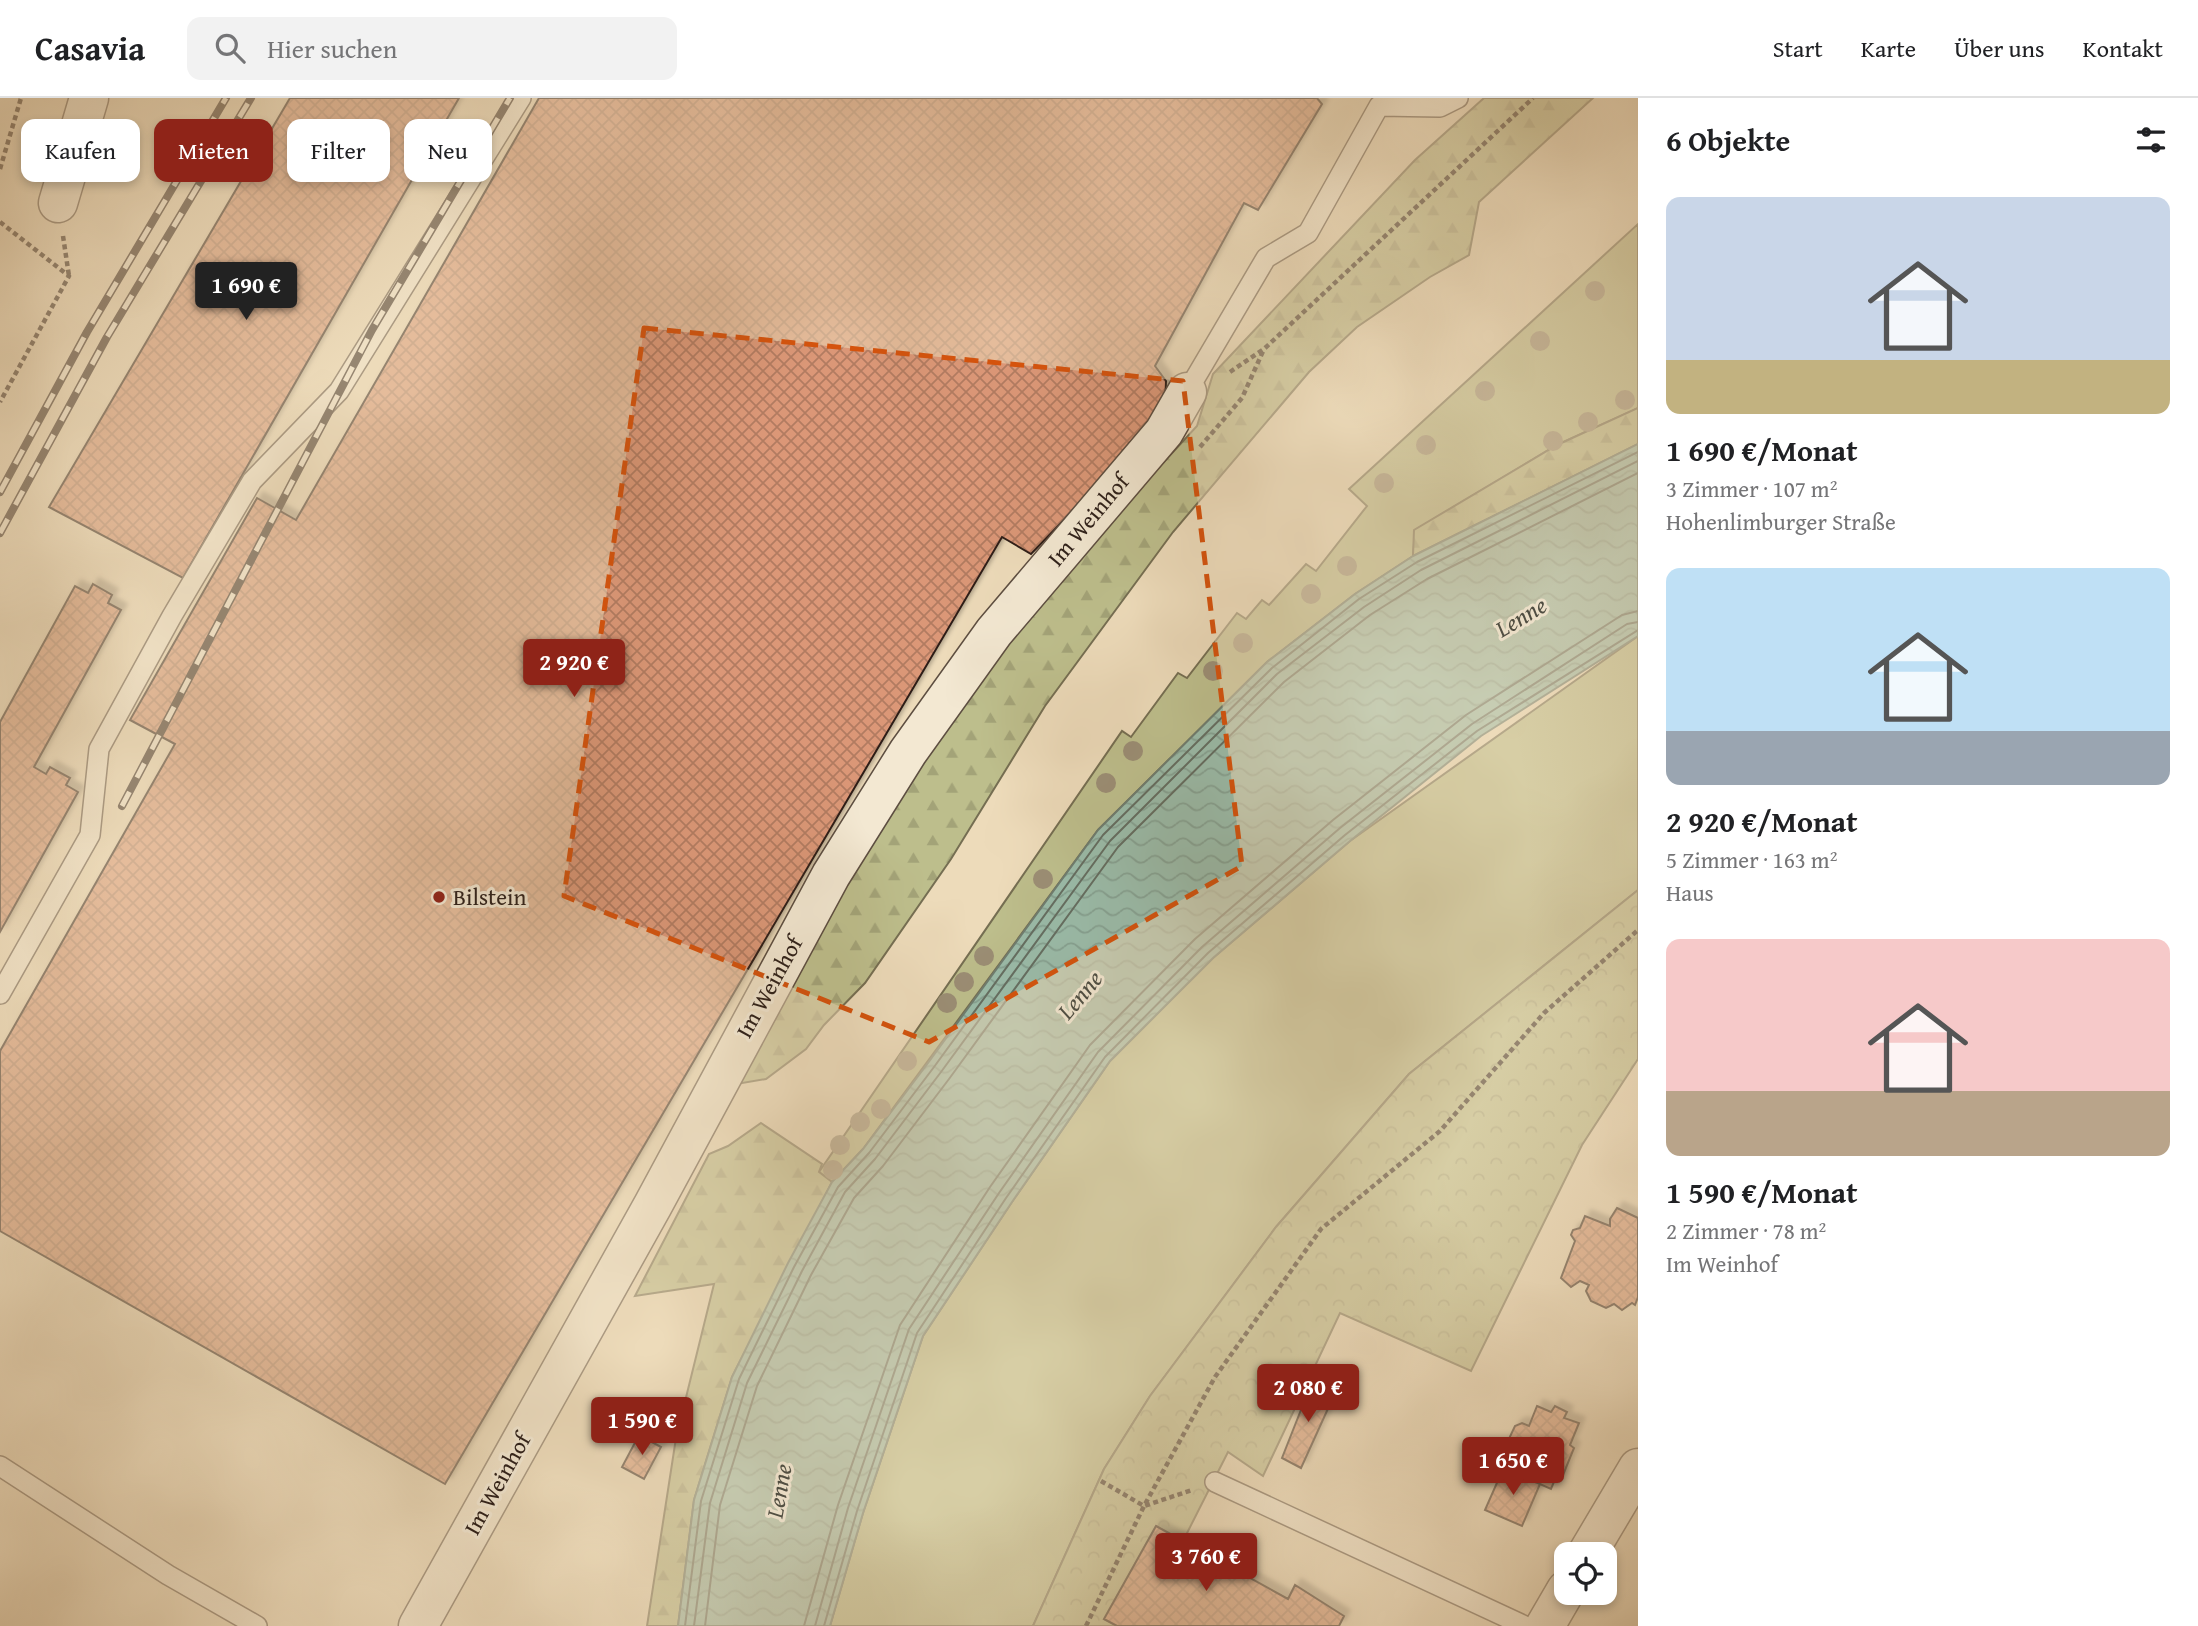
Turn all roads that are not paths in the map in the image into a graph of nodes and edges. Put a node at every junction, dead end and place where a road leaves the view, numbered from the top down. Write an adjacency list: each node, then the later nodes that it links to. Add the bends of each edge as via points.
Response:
1 (89, 98): 4 (street)
2 (520, 98): 6 (lane, via 339,391 252,481 172,616 99,750 90,835)
3 (1458, 98): 5 (lane, via 1440,107 1379,106 1308,233 1266,258)
4 (58, 203)
5 (1186, 392): 13 (street, Im Weinhof, via 1164,432 994,632 908,752 831,875)
6 (0, 994)
7 (0, 1466): 12 (lane, via 168,1575)
8 (1638, 1468): 10 (street)
9 (1215, 1482): 14 (lane)
10 (1594, 1542)
11 (1557, 1605): 15 (street)
12 (257, 1626)
13 (418, 1626)
14 (1525, 1626)
15 (1545, 1626)

